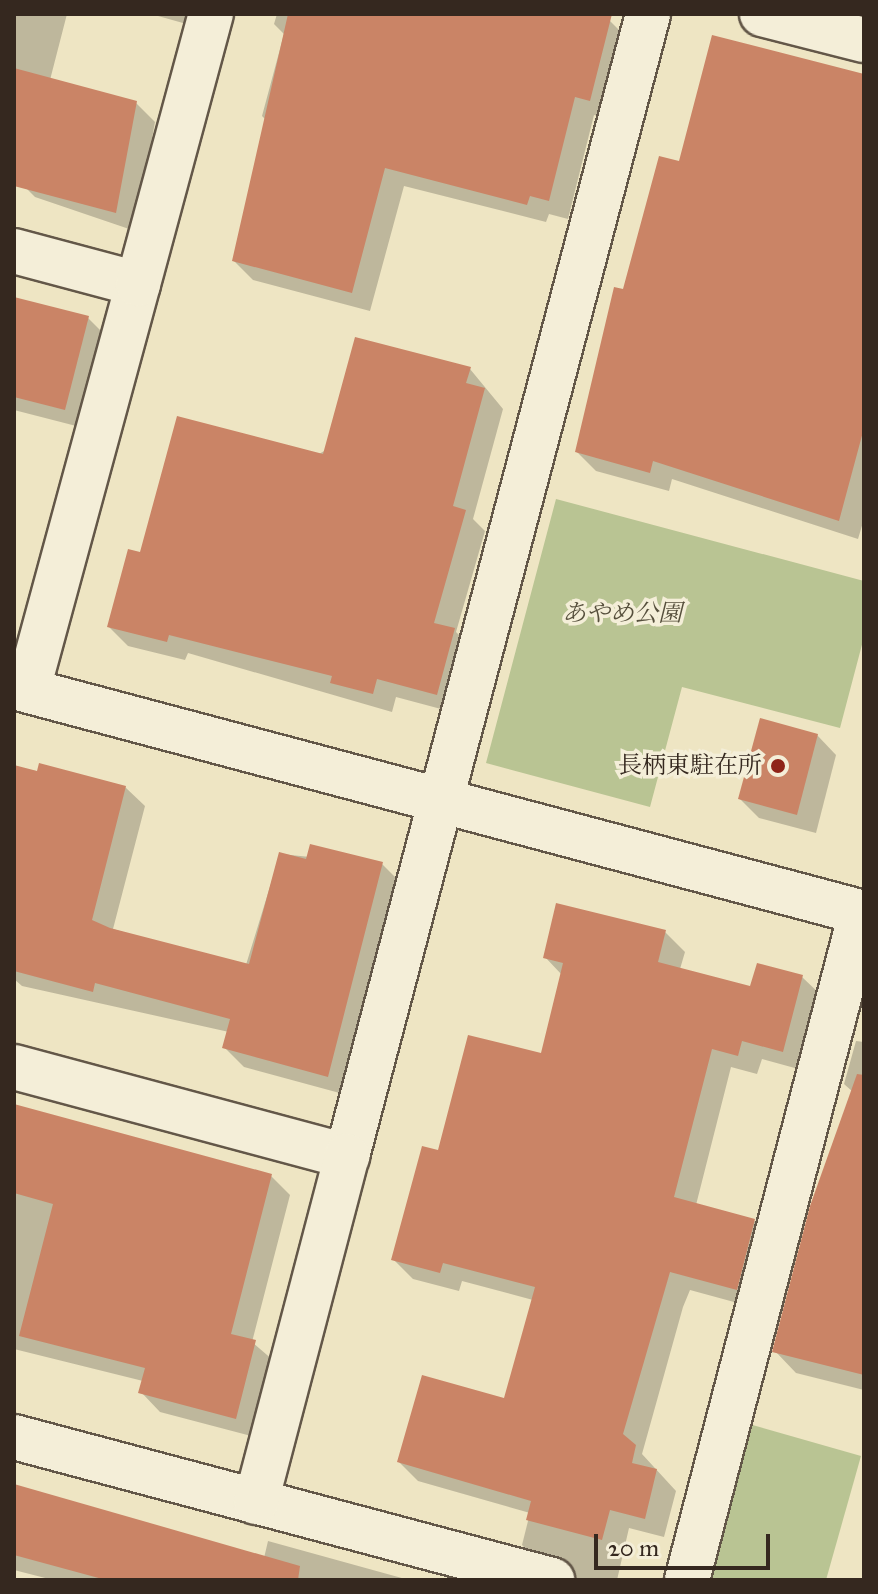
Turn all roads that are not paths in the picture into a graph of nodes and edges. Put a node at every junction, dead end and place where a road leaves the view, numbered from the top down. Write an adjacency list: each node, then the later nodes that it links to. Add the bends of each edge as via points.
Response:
1 (211, 14): 6 (street)
2 (648, 14): 8 (street)
3 (762, 14): 4 (street)
4 (864, 40)
5 (14, 251): 6 (street)
6 (138, 284): 7 (street)
7 (21, 688): 8 (street)
8 (441, 799): 9 (street); 11 (street)
9 (863, 909): 16 (street)
10 (14, 1067): 11 (street)
11 (347, 1156): 13 (street)
12 (14, 1437): 13 (street)
13 (256, 1502): 14 (street)
14 (408, 1562): 15 (street)
15 (552, 1580)
16 (687, 1580)

